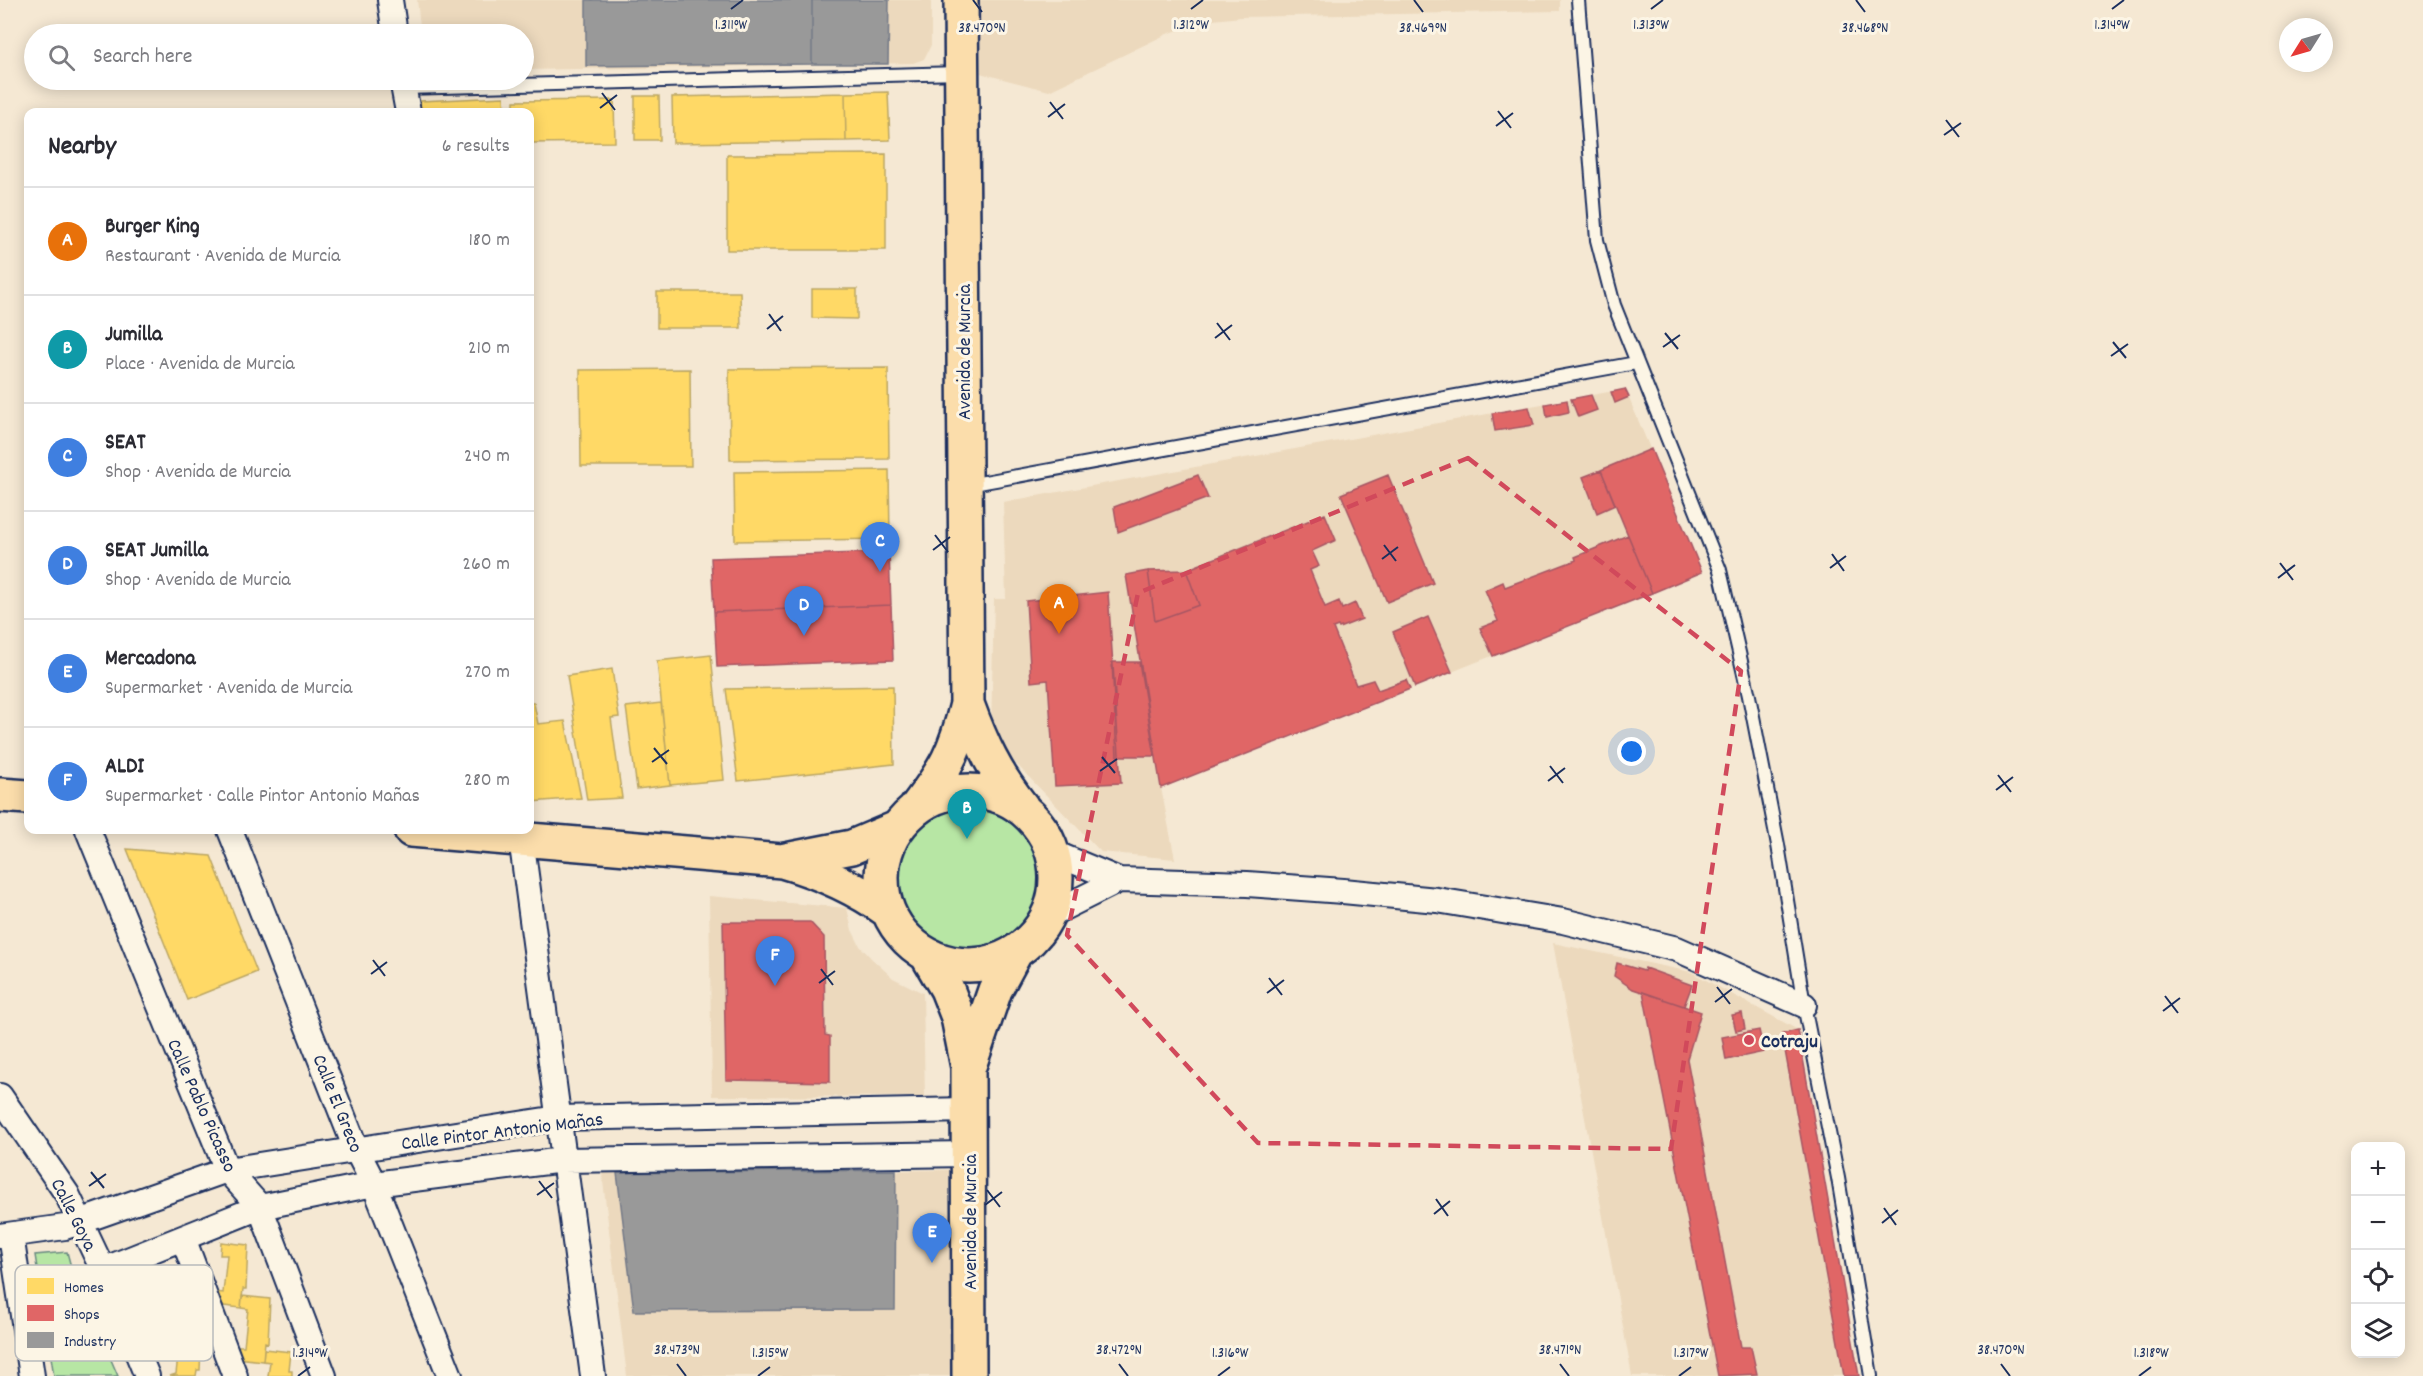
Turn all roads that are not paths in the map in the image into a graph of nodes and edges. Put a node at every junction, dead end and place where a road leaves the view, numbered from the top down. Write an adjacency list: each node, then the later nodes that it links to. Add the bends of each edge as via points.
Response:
1 (390, 0): 4 (street)
2 (961, 0): 5 (main road, Avenida de Murcia)
3 (1578, 0): 9 (lane, via 1597,240 1614,305)
4 (394, 24)
5 (962, 73): 6 (lane); 10 (main road, Avenida de Murcia)
6 (534, 81)
7 (404, 90): 8 (street)
8 (407, 108)
9 (1636, 363): 10 (lane); 26 (lane, via 1720,570 1778,845)
10 (963, 486): 11 (main road, Avenida de Murcia)
11 (967, 704): 14 (main road, Avenida de Murcia, via 991,764); 15 (main road, Avenida de Murcia, via 946,768)
12 (0, 795): 13 (main road)
13 (24, 797)
14 (1027, 812): 15 (main road, via 1001,797 972,791 943,795); 19 (main road)
15 (907, 818): 20 (main road, via 852,847); 22 (main road, via 885,854 882,883)
16 (90, 834): 34 (street, Calle Pablo Picasso)
17 (232, 834): 31 (street, Calle El Greco)
18 (521, 834): 20 (main road); 30 (street)
19 (1054, 854): 21 (street); 23 (main road, via 1057,880)
20 (782, 861): 22 (main road, via 835,879)
21 (1119, 880): 23 (street); 26 (street, via 1343,891 1437,900 1563,921 1677,950)
22 (888, 911): 25 (main road, via 898,928)
23 (1051, 914): 24 (main road)
24 (1015, 953): 25 (main road, via 987,964 956,965); 27 (main road, Avenida de Murcia, via 995,990)
25 (927, 955): 27 (main road, Avenida de Murcia, via 947,988 958,1017)
26 (1804, 1005): 54 (lane)
27 (968, 1067): 29 (main road, Avenida de Murcia)
28 (0, 1096): 37 (street, Calle Goya, via 49,1164)
29 (969, 1110): 30 (street, Calle Pintor Antonio Mañas); 32 (main road, Avenida de Murcia)
30 (558, 1118): 31 (street, Calle Pintor Antonio Mañas); 33 (street)
31 (356, 1149): 34 (street, Calle Pintor Antonio Mañas); 35 (street, Calle El Greco)
32 (968, 1155): 33 (street, Calle Pintor Antonio Mañas); 53 (main road, Avenida de Murcia)
33 (563, 1160): 35 (street, Calle Pintor Antonio Mañas); 52 (street)
34 (227, 1170): 36 (street, Calle Pablo Picasso); 37 (street, Calle Pintor Antonio Mañas)
35 (374, 1184): 36 (street, Calle Pintor Antonio Mañas); 51 (street, Calle El Greco)
36 (260, 1207): 39 (street, Calle Pintor Antonio Mañas); 50 (street, Calle Pablo Picasso)
37 (81, 1221): 38 (street, Calle Pintor Antonio Mañas); 40 (street, Calle Goya)
38 (6, 1235): 43 (street)
39 (183, 1238): 41 (street, Calle Pintor Antonio Mañas); 42 (street)
40 (101, 1265)
41 (116, 1265)
42 (193, 1265)
43 (15, 1284)
44 (213, 1318): 49 (street)
45 (29, 1361): 47 (street)
46 (141, 1361): 48 (street, Calle Goya)
47 (32, 1376)
48 (147, 1376)
49 (235, 1376)
50 (324, 1376)
51 (450, 1376)
52 (593, 1376)
53 (969, 1376)
54 (1871, 1376)

